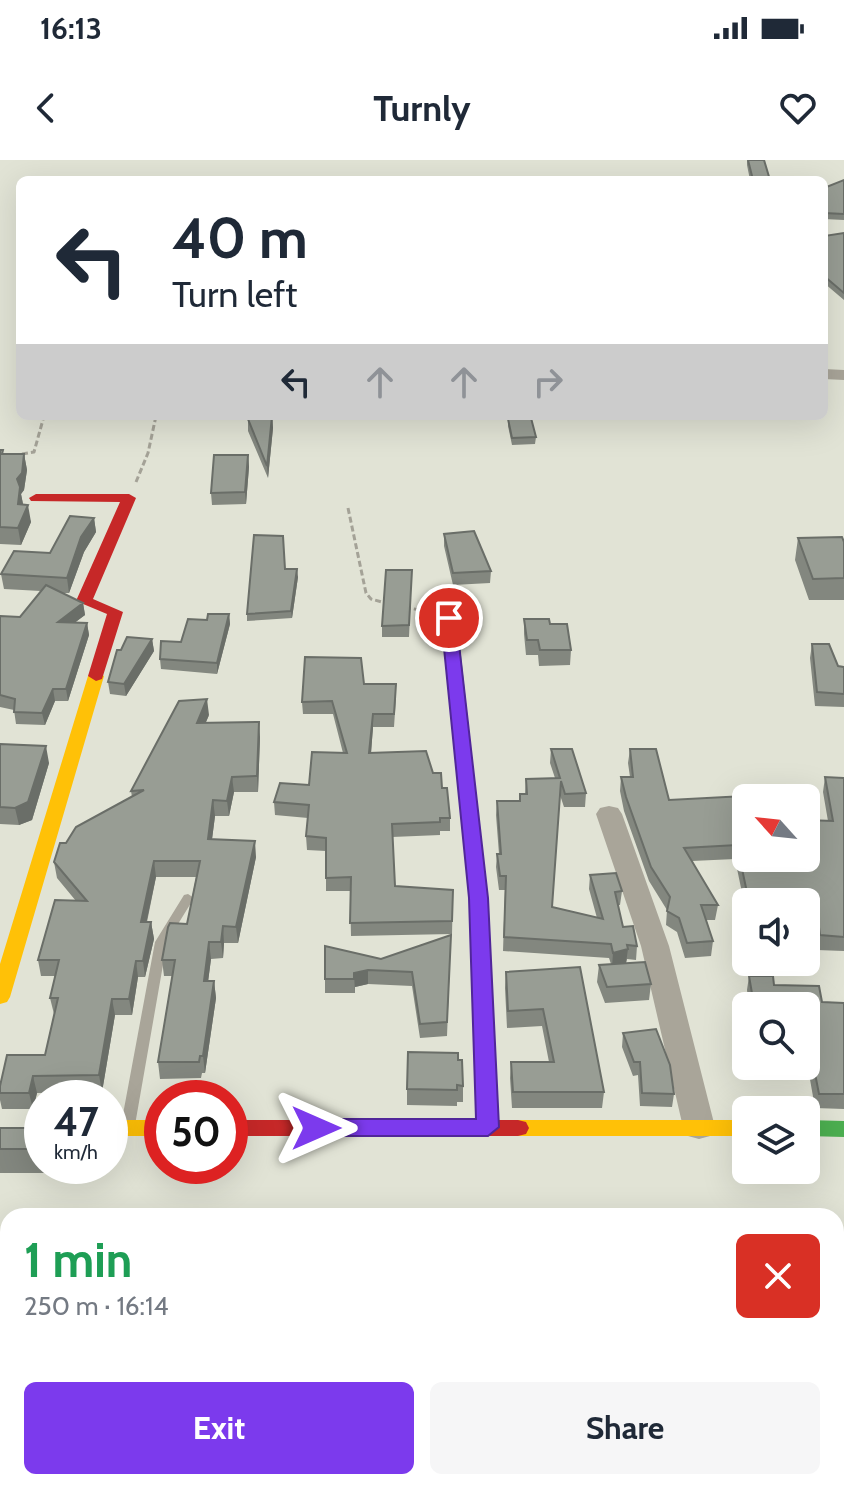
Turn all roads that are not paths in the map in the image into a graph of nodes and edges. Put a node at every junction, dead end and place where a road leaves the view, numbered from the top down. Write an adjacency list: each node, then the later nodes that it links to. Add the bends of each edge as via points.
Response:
1 (36, 498): 5 (street, via 129,498 84,601 115,612)
2 (449, 618): 7 (street, via 478,898)
3 (609, 814): 8 (street, via 661,967 681,1074)
4 (188, 898): 6 (lane, via 161,942)
5 (0, 997)
6 (128, 1088)
7 (488, 1127): 8 (street); 9 (street)
8 (699, 1127): 10 (street)
9 (248, 1128)
10 (732, 1128)
11 (820, 1128): 12 (street)
12 (844, 1129)

